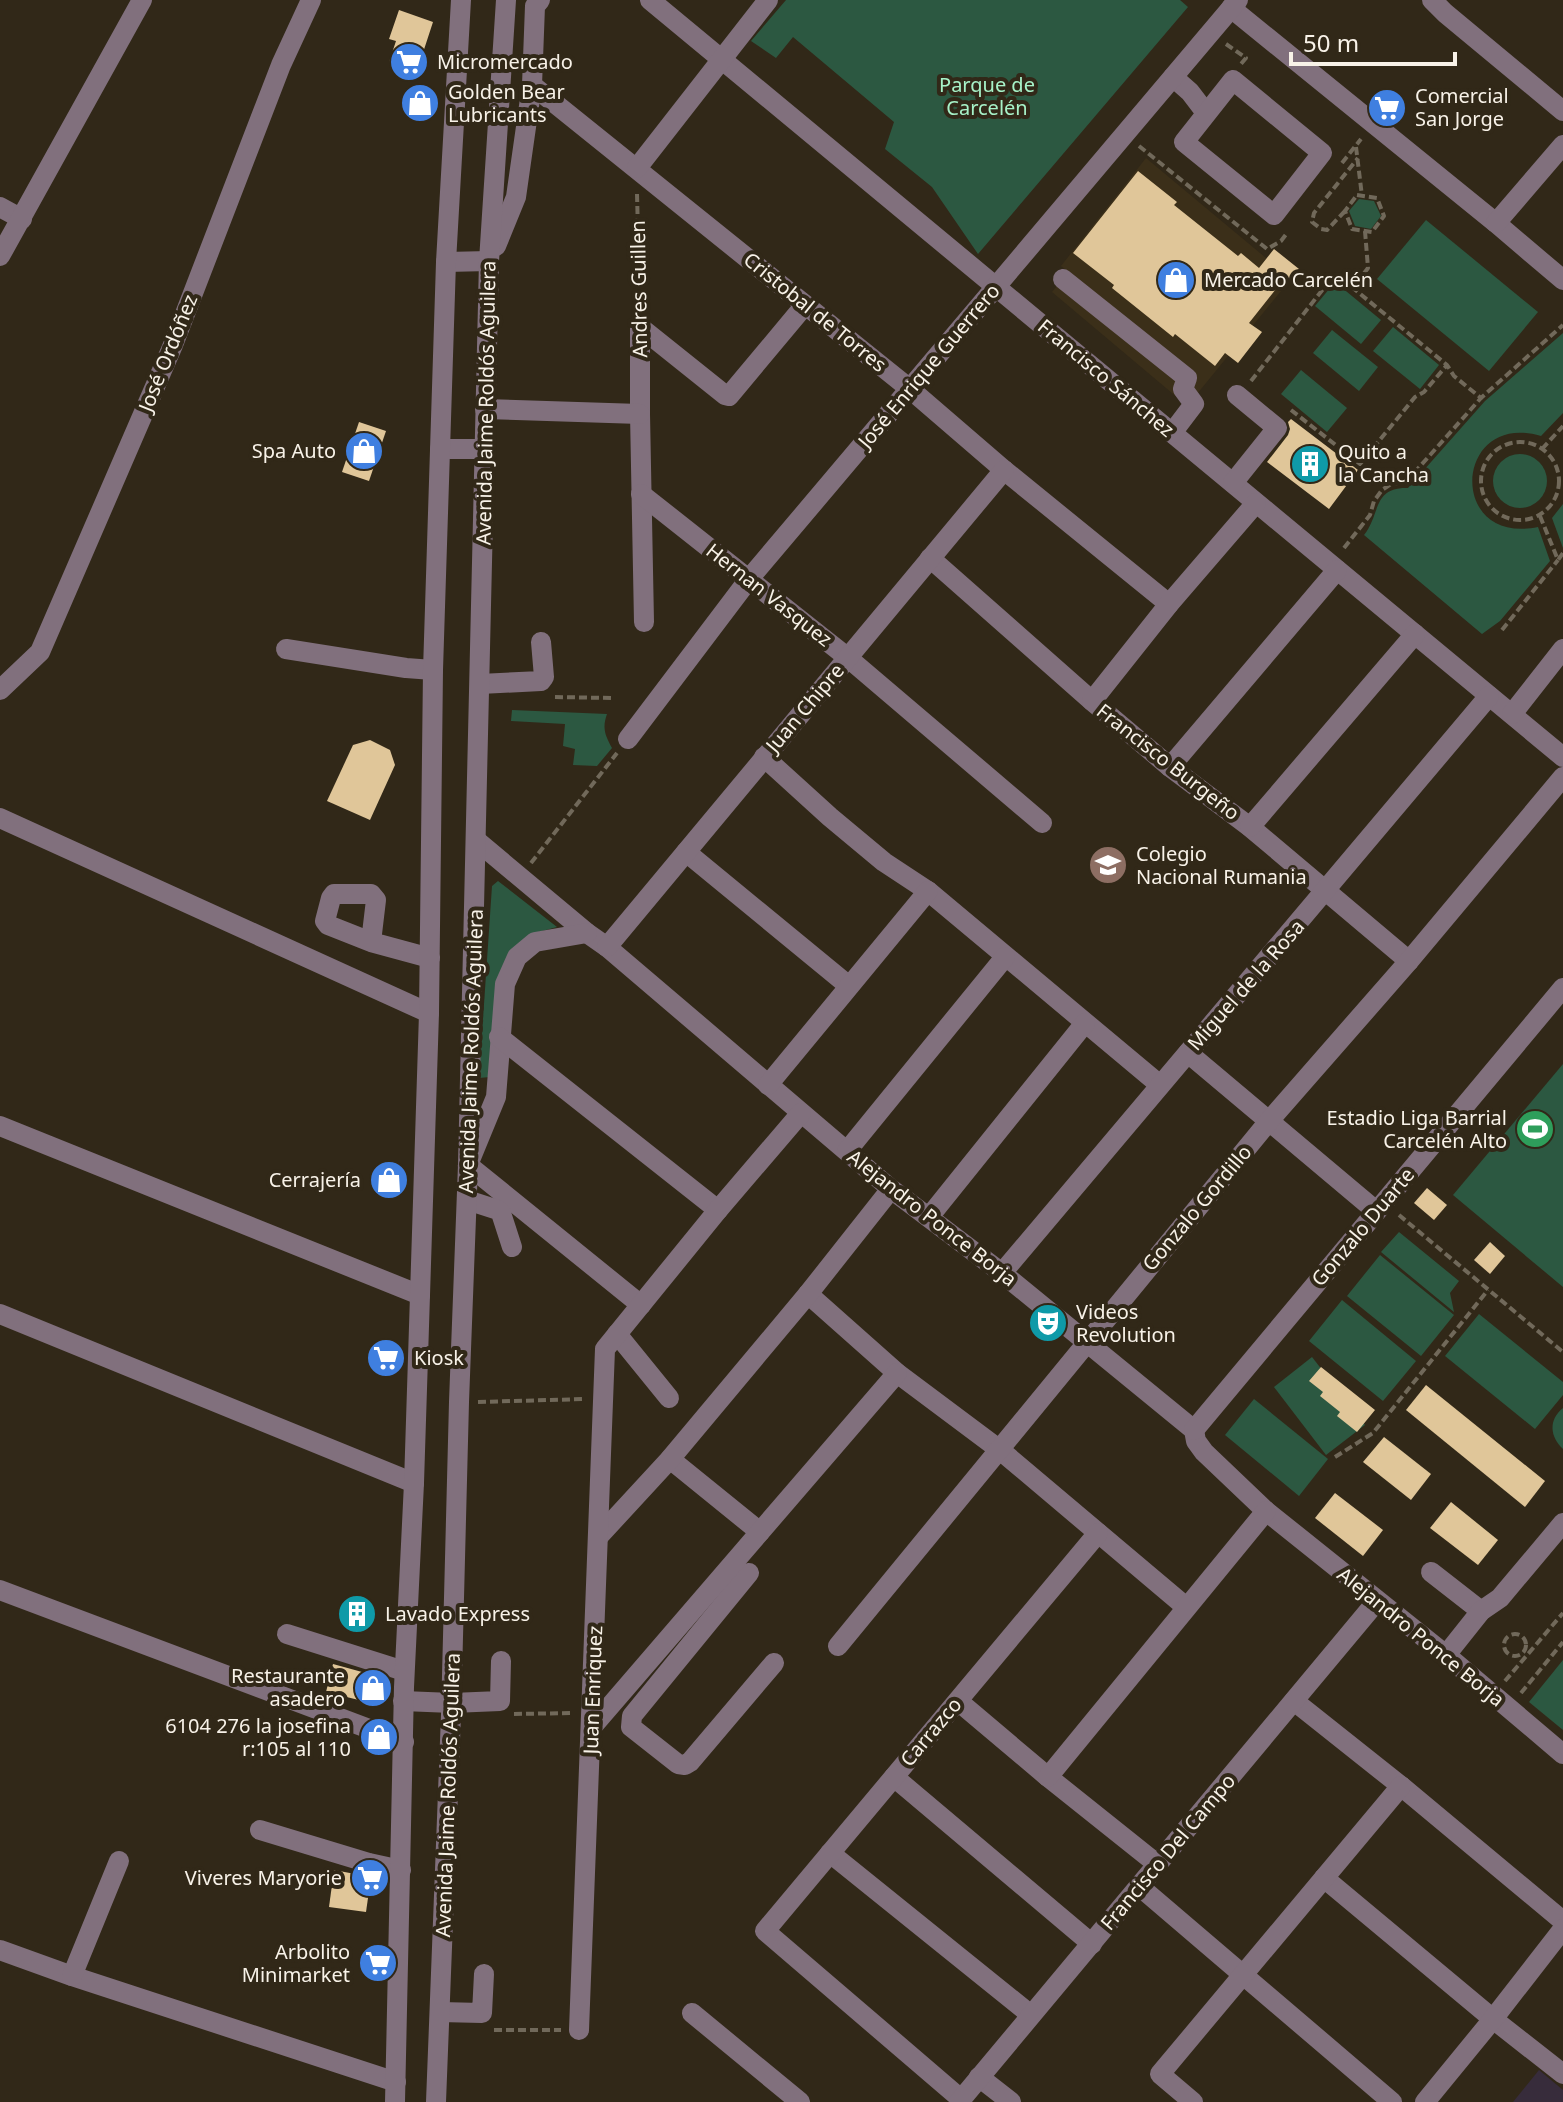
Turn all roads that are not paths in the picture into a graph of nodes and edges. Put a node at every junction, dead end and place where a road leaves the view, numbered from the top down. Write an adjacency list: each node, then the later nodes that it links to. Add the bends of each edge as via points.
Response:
1 (142, 0): 18 (street)
2 (311, 0): 50 (street, José Ordóñez, via 173,345 40,652)
3 (461, 0): 22 (street)
4 (506, 0): 21 (street, Avenida Jaime Roldós Aguilera)
5 (540, 0): 12 (street, via 535,6)
6 (650, 0): 10 (street, Francisco Sánchez)
7 (768, 0): 10 (street)
8 (1432, 0): 13 (street)
9 (1234, 4): 11 (street, José Enrique Guerrero); 19 (street)
10 (720, 59): 16 (street); 25 (street, Francisco Sánchez)
11 (1173, 77): 14 (street); 25 (street, José Enrique Guerrero)
12 (532, 85): 16 (street, Cristobal de Torres); 21 (street, via 516,197)
13 (1563, 111)
14 (1206, 113): 14 (street, via 1184,142 1274,215 1322,153 1233,80)
15 (1563, 145): 19 (street)
16 (637, 168): 26 (street, Cristobal de Torres)
17 (0, 207): 18 (street)
18 (22, 219): 20 (street)
19 (1496, 223): 24 (street)
20 (0, 256)
21 (489, 261): 22 (street); 29 (street, Avenida Jaime Roldós Aguilera)
22 (446, 262): 32 (street)
23 (1063, 279): 31 (street, via 1187,378 1183,389 1194,404)
24 (1563, 280)
25 (996, 287): 27 (street, José Enrique Guerrero); 31 (street, Francisco Sánchez)
26 (805, 305): 27 (street, Cristobal de Torres); 30 (street, Andres Guillen, via 729,396 640,327)
27 (910, 389): 34 (street, Cristobal de Torres); 40 (street, José Enrique Guerrero)
28 (1238, 396): 35 (street, via 1277,428)
29 (485, 409): 30 (street); 33 (street, Avenida Jaime Roldós Aguilera)
30 (640, 414): 36 (street, Andres Guillen)
31 (1172, 433): 35 (street, Francisco Sánchez)
32 (440, 449): 33 (street); 48 (street)
33 (485, 449): 49 (street, Avenida Jaime Roldós Aguilera)
34 (1004, 470): 38 (street, Juan Chipre); 41 (street, Cristobal de Torres)
35 (1233, 483): 37 (street, Francisco Sánchez)
36 (641, 494): 40 (street, Hernan Vasquez); 42 (street, Andres Guillen)
37 (1256, 503): 39 (street, Francisco Sánchez); 41 (street)
38 (930, 558): 47 (street, Juan Chipre); 52 (street, Francisco Burgeño)
39 (1334, 567): 43 (street, Francisco Sánchez); 57 (street)
40 (749, 579): 47 (street, Hernan Vasquez); 54 (street, José Enrique Guerrero)
41 (1169, 604): 52 (street)
42 (644, 622)
43 (1415, 634): 51 (street, Francisco Sánchez); 61 (street)
44 (541, 642): 49 (street, via 541,681)
45 (286, 649): 48 (street)
46 (1563, 649): 53 (street)
47 (847, 657): 55 (street, Juan Chipre); 60 (street, Hernan Vasquez)
48 (433, 670): 70 (street)
49 (480, 684): 62 (street, Avenida Jaime Roldós Aguilera)
50 (0, 690)
51 (1489, 696): 53 (street, Francisco Sánchez); 65 (street, Miguel de la Rosa)
52 (1092, 701): 57 (street, Francisco Burgeño)
53 (1512, 714): 56 (street, Francisco Sánchez)
54 (628, 739)
55 (764, 757): 63 (street, Juan Chipre); 64 (street, via 873,853)
56 (1563, 757)
57 (1170, 767): 61 (street, Francisco Burgeño)
58 (1563, 777): 71 (street, Gonzalo Gordillo)
59 (0, 818): 74 (street)
60 (1042, 823)
61 (1250, 827): 65 (street, Francisco Burgeño)
62 (477, 841): 66 (street, Alejandro Ponce Borja); 84 (street, Avenida Jaime Roldós Aguilera)
63 (686, 852): 68 (street, Juan Chipre); 72 (street)
64 (928, 891): 69 (street); 72 (street)
65 (1326, 891): 71 (street, Francisco Burgeño); 77 (street, Miguel de la Rosa)
66 (587, 933): 68 (street, Alejandro Ponce Borja); 76 (street, via 535,942 517,957 505,984)
67 (371, 942): 70 (street)
68 (607, 947): 78 (street, Alejandro Ponce Borja)
69 (1005, 957): 75 (street); 83 (street)
70 (430, 958): 74 (street)
71 (1409, 961): 81 (street, Gonzalo Gordillo)
72 (849, 986): 78 (street)
73 (1563, 988): 87 (street, Gonzalo Duarte)
74 (429, 1013): 93 (street)
75 (1085, 1023): 79 (street); 89 (street)
76 (499, 1037): 84 (street, via 496,1097); 88 (street)
77 (1188, 1053): 79 (street, Miguel de la Rosa); 81 (street)
78 (768, 1085): 80 (street, Alejandro Ponce Borja)
79 (1160, 1085): 91 (street, Miguel de la Rosa)
80 (801, 1113): 83 (street, Alejandro Ponce Borja); 88 (street)
81 (1269, 1121): 87 (street); 97 (street, Gonzalo Gordillo)
82 (0, 1126): 93 (street)
83 (847, 1151): 85 (street, Alejandro Ponce Borja)
84 (468, 1165): 86 (street, Avenida Jaime Roldós Aguilera); 94 (street)
85 (891, 1189): 89 (street, Alejandro Ponce Borja); 92 (street)
86 (467, 1200): 90 (street, via 501,1213); 124 (street, Avenida Jaime Roldós Aguilera)
87 (1379, 1206): 100 (street, Gonzalo Duarte)
88 (718, 1210): 94 (street)
89 (929, 1217): 91 (street, Alejandro Ponce Borja)
90 (512, 1247)
91 (1002, 1273): 97 (street, Alejandro Ponce Borja)
92 (808, 1294): 98 (street); 102 (street)
93 (420, 1295): 103 (street)
94 (641, 1305): 96 (street)
95 (0, 1314): 103 (street)
96 (611, 1342): 99 (street); 108 (street, Juan Enriquez, via 603,1399)
97 (1086, 1342): 100 (street, Alejandro Ponce Borja); 101 (street, Gonzalo Gordillo)
98 (897, 1373): 101 (street); 106 (street)
99 (669, 1398)
100 (1194, 1430): 104 (street, Alejandro Ponce Borja, via 1204,1452)
101 (1000, 1450): 107 (street); 116 (street, Gonzalo Gordillo)
102 (670, 1459): 106 (street); 108 (street)
103 (414, 1483): 120 (street)
104 (1266, 1511): 112 (street, Alejandro Ponce Borja); 113 (street)
105 (1563, 1523): 114 (street, via 1500,1598)
106 (760, 1532): 125 (street)
107 (1098, 1533): 113 (street); 122 (street, Carrazco)
108 (599, 1536): 125 (street, Juan Enriquez)
109 (1431, 1572): 114 (street)
110 (749, 1573): 119 (street, via 632,1716 631,1727 685,1765)
111 (0, 1590): 126 (street)
112 (1377, 1601): 117 (street, Alejandro Ponce Borja); 123 (street, Francisco Del Campo)
113 (1186, 1607): 129 (street)
114 (1481, 1611): 117 (street)
115 (287, 1634): 120 (street)
116 (838, 1646)
117 (1446, 1655): 127 (street, Alejandro Ponce Borja)
118 (501, 1661): 124 (street, via 500,1701)
119 (774, 1663)
120 (404, 1671): 121 (street)
121 (403, 1701): 124 (street); 126 (street)
122 (958, 1701): 128 (street, Carrazco); 129 (street)
123 (1294, 1701): 130 (street); 134 (street, Francisco Del Campo)
124 (452, 1703): 145 (street, Avenida Jaime Roldós Aguilera)
125 (592, 1720): 149 (street, Juan Enriquez)
126 (404, 1742): 135 (street)
127 (1563, 1754)
128 (894, 1777): 132 (street, Carrazco); 140 (street)
129 (1048, 1777): 134 (street)
130 (1401, 1786): 136 (street); 138 (street)
131 (260, 1830): 135 (street)
132 (830, 1853): 147 (street); 153 (street, Carrazco, via 765,1931)
133 (119, 1861): 144 (street)
134 (1157, 1864): 137 (street, Francisco Del Campo)
135 (401, 1870): 152 (street)
136 (1324, 1878): 143 (street); 148 (street)
137 (1139, 1886): 140 (street, Francisco Del Campo); 143 (street)
138 (1563, 1921)
139 (1563, 1929): 148 (street)
140 (1092, 1944): 147 (street, Francisco Del Campo)
141 (0, 1950): 144 (street)
142 (484, 1974): 145 (street, via 482,2013)
143 (1243, 1975): 157 (street, via 1160,2074); 158 (street)
144 (72, 1976): 152 (street)
145 (440, 2012): 154 (street, Avenida Jaime Roldós Aguilera)
146 (692, 2013): 155 (street)
147 (1031, 2015): 151 (street, Francisco Del Campo)
148 (1493, 2019): 150 (street); 159 (street)
149 (579, 2030)
150 (1563, 2074)
151 (979, 2077): 153 (street, Francisco Del Campo); 156 (street)
152 (396, 2092)
153 (960, 2100)
154 (436, 2102)
155 (800, 2102)
156 (1011, 2102)
157 (1193, 2102)
158 (1392, 2102)
159 (1425, 2102)

